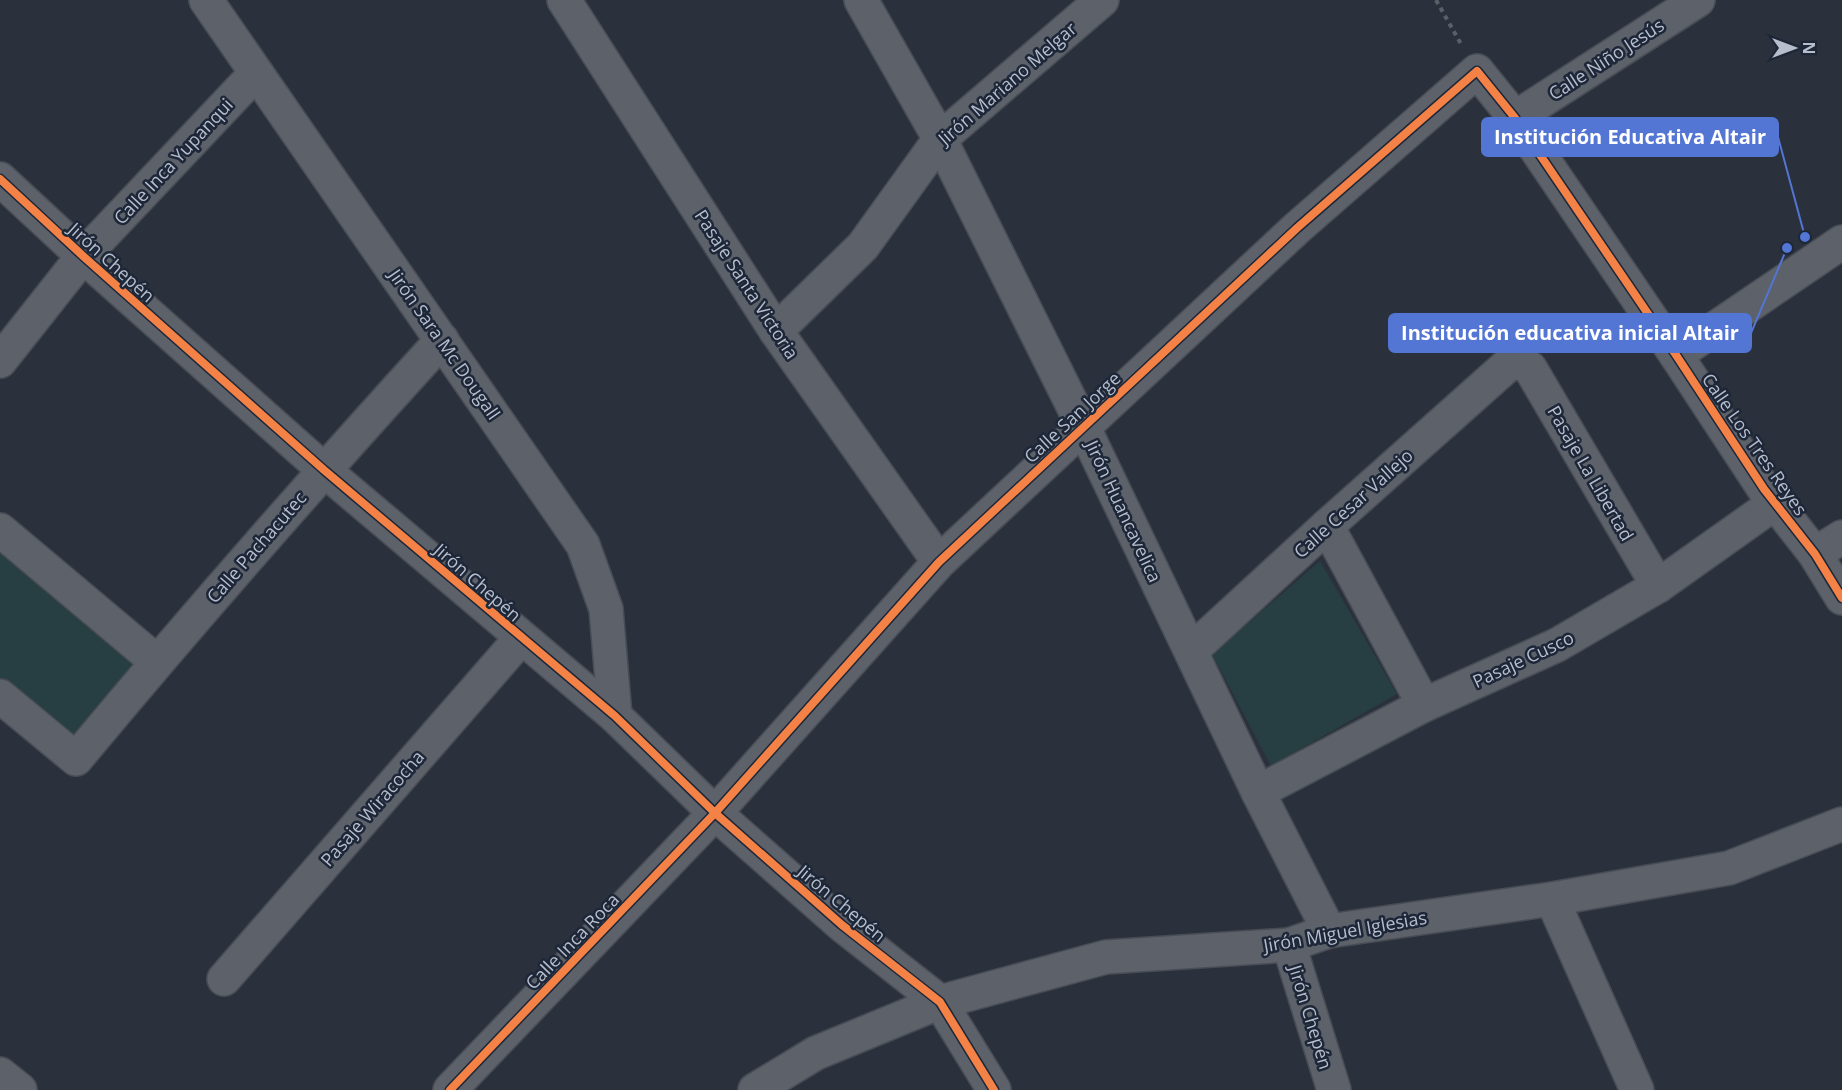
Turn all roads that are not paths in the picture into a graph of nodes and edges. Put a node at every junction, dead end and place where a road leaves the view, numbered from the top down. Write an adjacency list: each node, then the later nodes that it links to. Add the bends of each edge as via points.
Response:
1 (206, 0): 7 (street, Jirón Sara Mc Dougall)
2 (564, 0): 13 (street, Pasaje Santa Victoria)
3 (861, 0): 9 (street, Jirón Huancavelica)
4 (1102, 0): 9 (street, Jirón Mariano Melgar)
5 (1698, 0): 8 (street, Calle Niño Jesús)
6 (1477, 71): 8 (street, Calle Los Tres Reyes); 18 (street, Calle San Jorge, via 1297,228)
7 (256, 73): 12 (street, Calle Inca Yupanqui); 14 (street, Jirón Sara Mc Dougall)
8 (1515, 118): 15 (street, Calle Los Tres Reyes)
9 (940, 139): 13 (street, Jirón Mariano Melgar, via 863,246); 18 (street, Jirón Huancavelica)
10 (0, 179): 12 (street, Jirón Chepén)
11 (1842, 242): 15 (street)
12 (83, 256): 16 (street, Calle Inca Yupanqui); 19 (street, Jirón Chepén)
13 (776, 332): 25 (street, Pasaje Santa Victoria)
14 (442, 340): 19 (street, Calle Pachacutec); 33 (street, Jirón Sara Mc Dougall, via 584,545 606,609)
15 (1676, 355): 20 (street, Calle Los Tres Reyes)
16 (0, 361)
17 (1520, 363): 21 (street, Calle Cesar Vallejo, via 1510,363); 26 (street, Pasaje La Libertad, via 1530,368)
18 (1083, 426): 25 (street, Calle San Jorge); 29 (street, Jirón Huancavelica)
19 (324, 470): 28 (street, Jirón Chepén); 30 (street, Calle Pachacutec)
20 (1775, 503): 24 (street, Calle Los Tres Reyes); 26 (street, Pasaje Cusco)
21 (1327, 526): 29 (street, Calle Cesar Vallejo); 32 (street)
22 (0, 530): 30 (street)
23 (1842, 537): 24 (street)
24 (1815, 554): 27 (street, Calle Los Tres Reyes)
25 (939, 562): 35 (street, Calle San Jorge)
26 (1658, 586): 32 (street, Pasaje Cusco, via 1557,645)
27 (1842, 598)
28 (521, 638): 33 (street, Jirón Chepén); 40 (street, Pasaje Wiracocha)
29 (1191, 651): 34 (street, Jirón Huancavelica)
30 (157, 662): 31 (street, Calle Pachacutec, via 76,759)
31 (0, 696)
32 (1424, 705): 34 (street, Pasaje Cusco)
33 (615, 716): 35 (street, Jirón Chepén)
34 (1258, 792): 38 (street, Jirón Huancavelica)
35 (715, 813): 41 (street, Jirón Chepén, via 842,925); 44 (street, Calle Inca Roca)
36 (1842, 824): 37 (street, Jirón Miguel Iglesias, via 1729,868)
37 (1552, 899): 38 (street, Jirón Miguel Iglesias); 48 (street)
38 (1329, 931): 39 (street, Jirón Miguel Iglesias)
39 (1289, 945): 41 (street, Jirón Miguel Iglesias, via 1106,957); 47 (street, Jirón Chepén)
40 (224, 979)
41 (940, 1002): 45 (street, Jirón Miguel Iglesias, via 816,1053); 46 (street)
42 (0, 1074): 43 (street)
43 (20, 1090)
44 (450, 1090)
45 (755, 1090)
46 (994, 1090)
47 (1334, 1090)
48 (1637, 1090)

